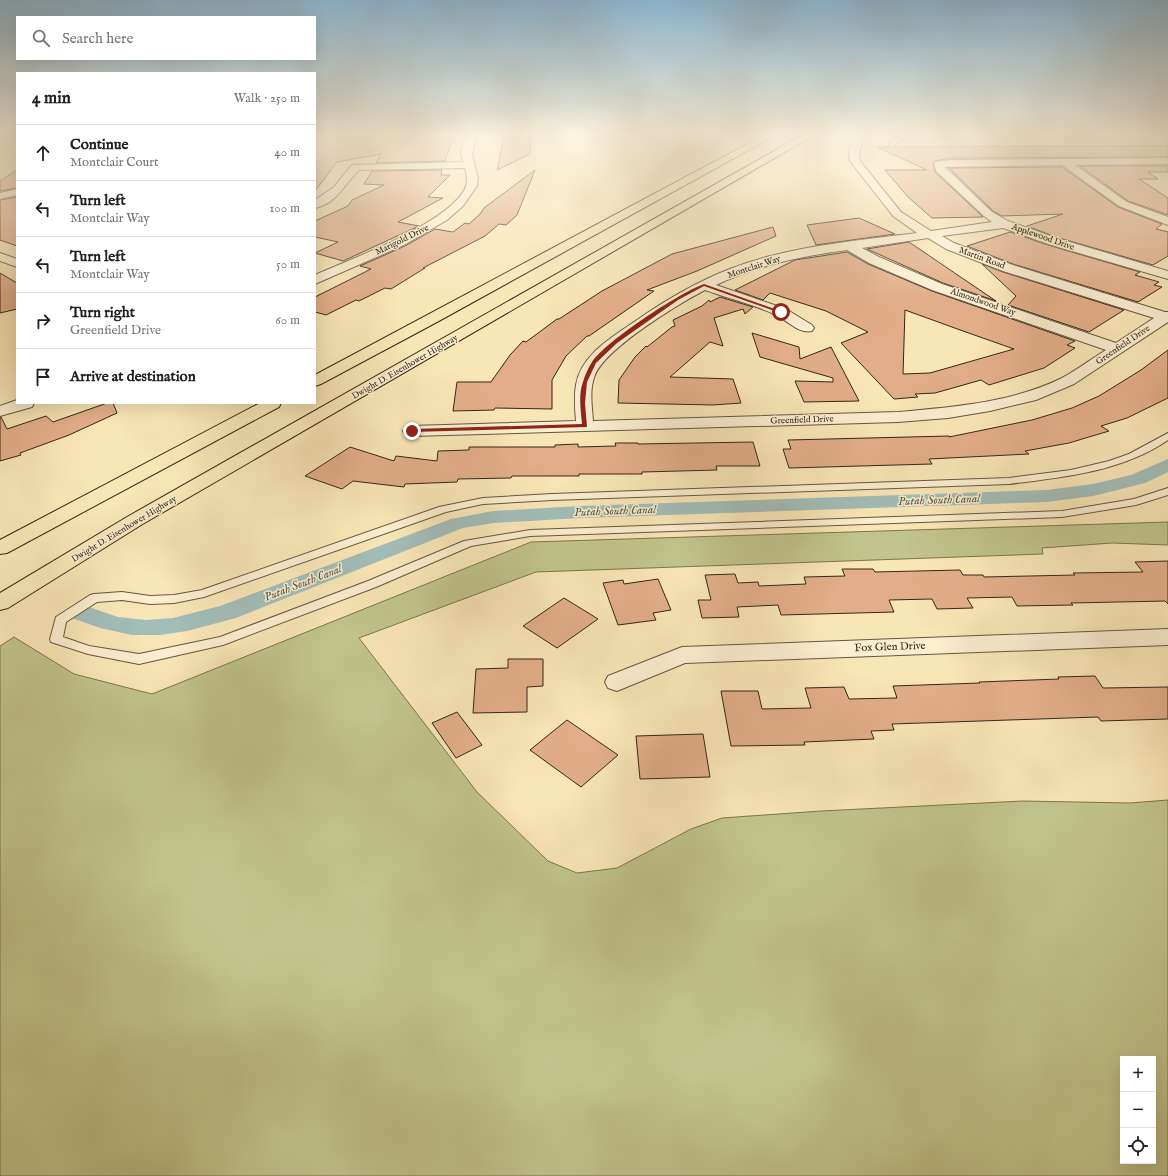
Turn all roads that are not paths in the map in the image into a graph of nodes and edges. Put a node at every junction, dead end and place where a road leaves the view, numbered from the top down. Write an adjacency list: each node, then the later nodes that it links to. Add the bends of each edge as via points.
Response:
1 (338, 189): 10 (street)
2 (470, 189): 18 (street, Marigold Drive, via 462,201 434,224 409,238)
3 (672, 189): 23 (highway)
4 (715, 189): 32 (highway, Dwight D. Eisenhower Highway, via 141,518)
5 (877, 189): 13 (street, Martin Road, via 897,214)
6 (961, 189): 12 (street, Applewood Drive, via 988,214)
7 (1102, 189): 11 (street, via 1123,204)
8 (16, 192): 9 (street)
9 (0, 196)
10 (316, 204)
11 (1168, 221)
12 (1004, 224): 13 (street, Montclair Way); 17 (street, Applewood Drive)
13 (927, 234): 14 (street, Montclair Way); 20 (street, Martin Road, via 981,259)
14 (850, 246): 19 (street, Montclair Way, via 815,250 770,260); 22 (street, Almondwood Way, via 874,260 938,287)
15 (0, 257): 16 (street)
16 (16, 263)
17 (1168, 275)
18 (316, 280)
19 (704, 285): 21 (street, via 781,312); 27 (street, Montclair Way, via 676,300 615,342 594,362 584,382)
20 (1167, 317): 22 (street, Greenfield Drive)
21 (807, 328)
22 (1119, 349): 27 (street, Greenfield Drive, via 1068,381 1036,393 990,406 948,413 898,417)
23 (316, 380)
24 (23, 404): 26 (street)
25 (271, 404): 31 (highway)
26 (0, 411)
27 (585, 426): 28 (street, Greenfield Drive)
28 (412, 431)
29 (1168, 436): 30 (lane, via 1154,447 1114,463 1060,475 1009,482 552,497 483,502 443,509 204,593 174,599 150,600 122,596 94,598 60,620 56,639 88,650 139,659 223,641 372,584 468,543 530,533 1062,514 1136,502)
30 (1168, 490)
31 (0, 548)
32 (0, 603)
33 (1168, 637): 34 (street, Fox Glen Drive, via 682,655)
34 (617, 682)

